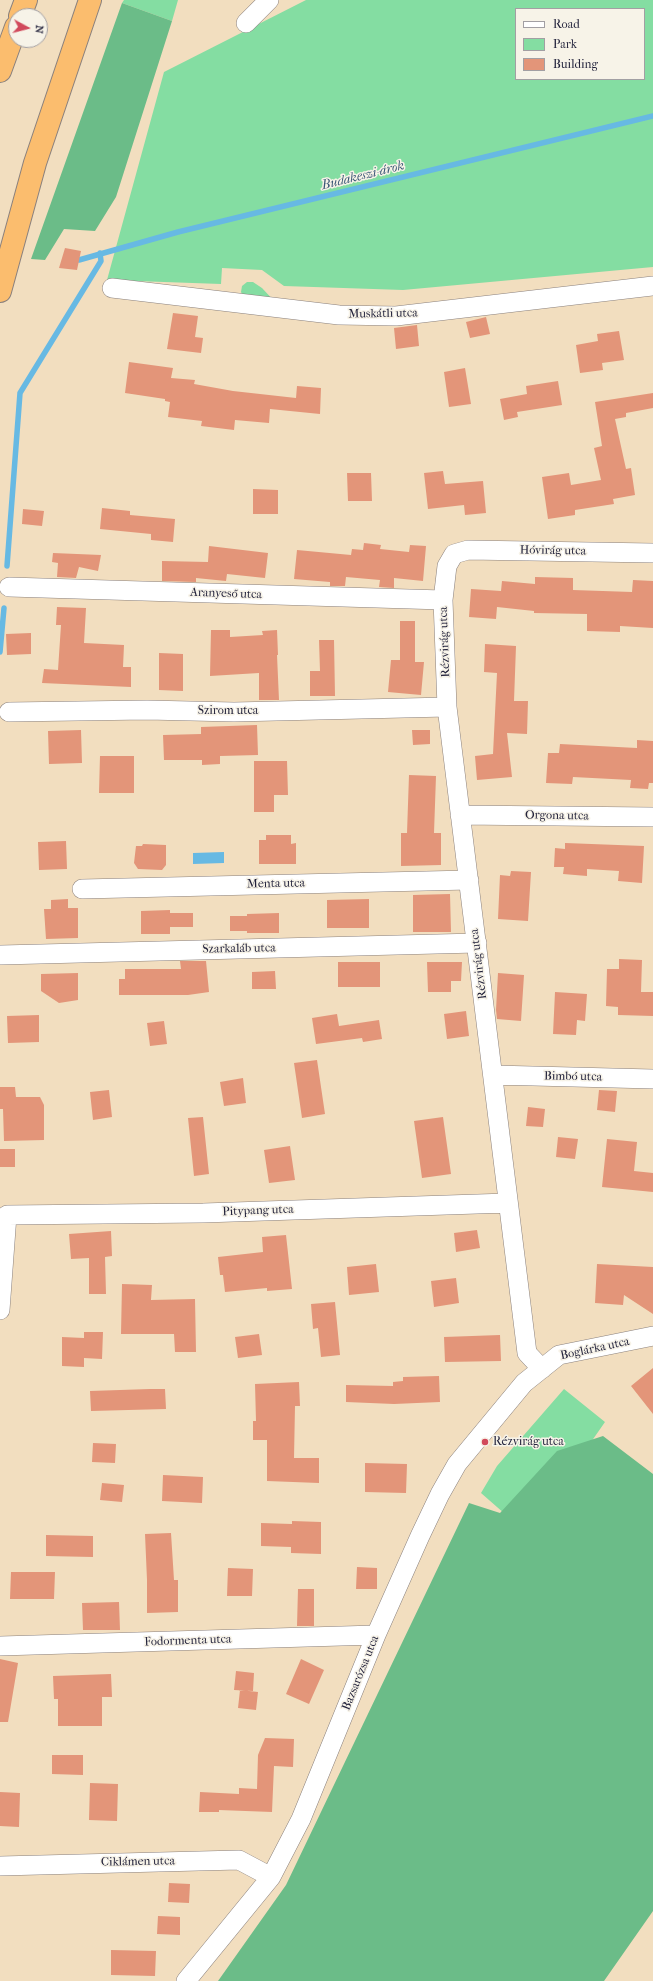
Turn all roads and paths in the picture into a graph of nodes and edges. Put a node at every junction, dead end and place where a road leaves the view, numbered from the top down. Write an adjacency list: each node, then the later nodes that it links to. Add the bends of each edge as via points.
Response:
1 (90, 0): 8 (highway, via 35,163)
2 (269, 0): 3 (street)
3 (246, 23)
4 (8, 48): 5 (highway)
5 (0, 71)
6 (653, 286): 7 (street, Muskátli utca, via 396,316 339,315)
7 (112, 288)
8 (0, 291)
9 (653, 553): 10 (street, Hóvirág utca, via 468,550)
10 (454, 554): 12 (street, Rézvirág utca, via 447,566)
11 (9, 587): 12 (street, Aranyeső utca)
12 (443, 600): 13 (street, Rézvirág utca)
13 (446, 707): 14 (street, Szirom utca, via 234,712); 15 (street, Rézvirág utca)
14 (9, 712)
15 (460, 815): 16 (street, Orgona utca); 17 (street, Rézvirág utca)
16 (653, 817)
17 (469, 880): 18 (street, Menta utca); 19 (street, Rézvirág utca)
18 (82, 889)
19 (476, 943): 20 (street, Szarkaláb utca); 21 (street, Rézvirág utca)
20 (1, 955)
21 (493, 1075): 22 (street, Bimbó utca); 23 (street, Rézvirág utca)
22 (653, 1079)
23 (508, 1203): 24 (street, Pitypang utca, via 203,1213 7,1215); 26 (street, Rézvirág utca, via 527,1352)
24 (0, 1310)
25 (653, 1336): 26 (street, Boglárka utca, via 559,1355)
26 (542, 1369): 27 (street, Bazsarózsa utca, via 524,1384 457,1464 420,1536)
27 (376, 1635): 28 (street, Fodormenta utca); 30 (street, Bazsarózsa utca, via 301,1819)
28 (0, 1646)
29 (0, 1866): 30 (street, Ciklámen utca, via 239,1860)
30 (271, 1877): 31 (street, Bazsarózsa utca)
31 (186, 1981)

